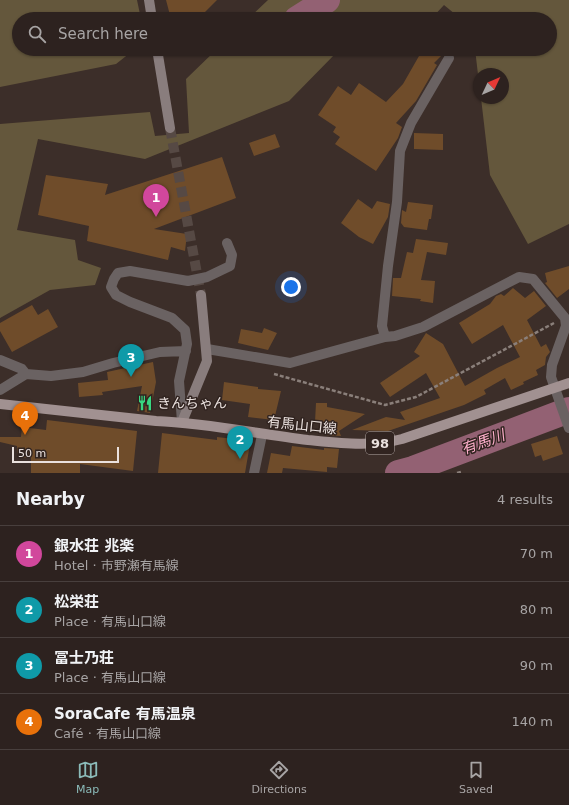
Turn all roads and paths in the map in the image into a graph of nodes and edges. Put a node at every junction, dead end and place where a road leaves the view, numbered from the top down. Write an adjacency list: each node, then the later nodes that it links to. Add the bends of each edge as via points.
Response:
1 (149, 0): 2 (main road)
2 (151, 12)
3 (158, 56): 5 (main road)
4 (449, 58): 9 (street, via 411,123 400,151 397,202 382,326)
5 (170, 128)
6 (227, 243): 11 (street, via 232,255 230,266 207,277 188,281 130,270 118,273 114,279 111,287 116,295 172,318 179,324 187,336)
7 (200, 295): 10 (main road)
8 (567, 316): 9 (street, via 534,279 519,277 423,327); 13 (path, via 416,397 384,405); 16 (street, via 552,365 551,378)
9 (385, 337): 10 (street, via 290,363)
10 (207, 349): 19 (main road, via 207,361)
11 (186, 351): 14 (street, via 160,352 83,372 51,376); 19 (street, via 179,381)
12 (0, 360): 14 (street, via 22,369)
13 (267, 372)
14 (26, 374): 17 (street)
15 (569, 383): 16 (main road, 有馬山口線 / 98)
16 (555, 388): 20 (street); 21 (main road, 有馬山口線 / 98, via 388,443 338,443)
17 (0, 390)
18 (0, 404): 19 (main road, 有馬山口線 / 98)
19 (182, 422): 21 (main road, 有馬山口線 / 98)
20 (569, 428)
21 (262, 435): 22 (street)
22 (254, 473)

